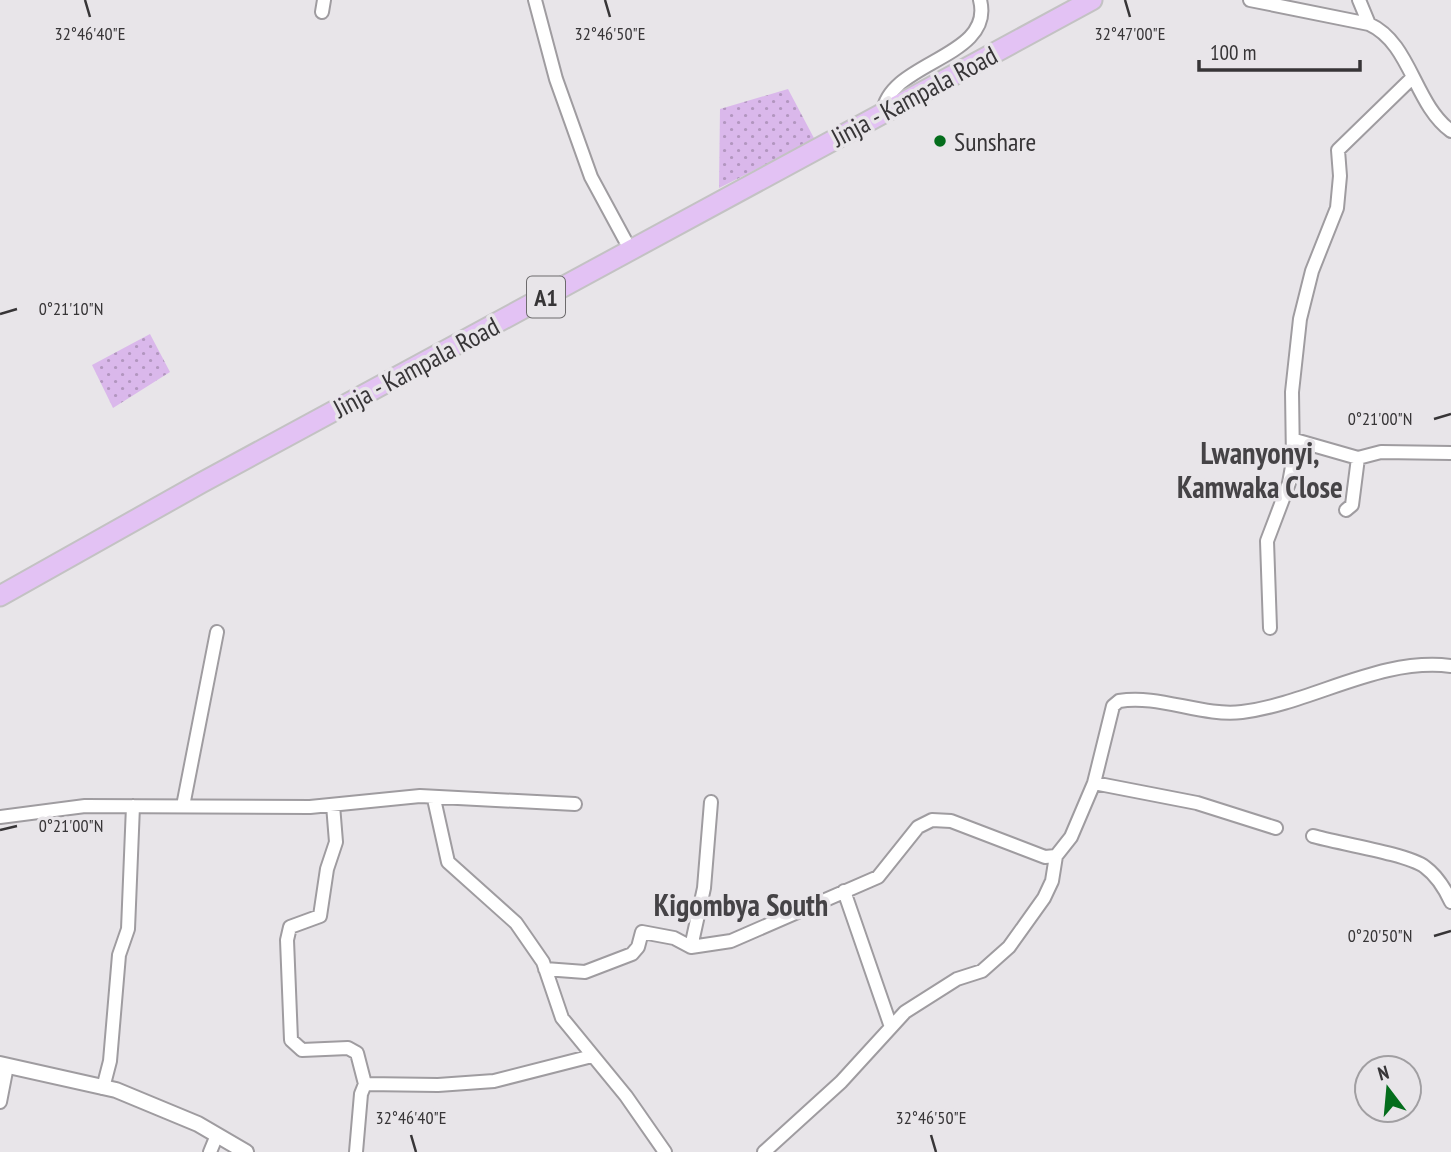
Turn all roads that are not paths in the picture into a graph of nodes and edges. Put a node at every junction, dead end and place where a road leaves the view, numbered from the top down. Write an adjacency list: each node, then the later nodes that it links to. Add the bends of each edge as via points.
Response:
1 (535, 0): 10 (street, via 556,79 591,177)
2 (980, 0): 8 (street, via 982,10 974,33 891,89)
3 (1092, 0): 8 (highway, Jinja - Kampala Road / A1)
4 (1250, 0): 6 (street)
5 (1359, 0): 6 (street)
6 (1369, 24): 7 (street, via 1385,31)
7 (1412, 78): 9 (street, via 1435,118); 11 (street, via 1338,150 1337,208 1312,271 1300,319 1292,392)
8 (883, 112): 10 (highway, Jinja - Kampala Road / A1)
9 (1451, 131)
10 (631, 251): 15 (highway, Jinja - Kampala Road / A1)
11 (1295, 440): 13 (street); 16 (street, via 1289,482 1267,541)
12 (1451, 453): 13 (street, via 1381,452)
13 (1358, 458): 14 (street, via 1352,505)
14 (1346, 510)
15 (0, 596)
16 (1270, 628)
17 (217, 632): 25 (street)
18 (1451, 666): 19 (street, via 1397,668 1243,712 1119,701 1113,706)
19 (1094, 783): 27 (street, via 1197,803); 29 (street, via 1071,837)
20 (434, 799): 22 (street); 23 (street, via 403,797); 33 (street, via 448,862 516,923)
21 (711, 802): 32 (street, via 704,888)
22 (575, 804)
23 (332, 805): 25 (street); 37 (street, via 336,842 320,916 290,927 287,940 292,1040 302,1050 348,1048 356,1053)
24 (133, 806): 25 (street); 26 (street, via 85,806); 38 (street, via 128,929 117,967 110,1061)
25 (183, 806)
26 (0, 817)
27 (1276, 828)
28 (1312, 836): 31 (street, via 1424,866)
29 (1056, 856): 30 (street, via 1045,857 951,821 932,820 918,828 878,877); 34 (street, via 1052,881 1037,911 995,962 930,994)
30 (844, 891): 32 (street, via 731,941); 34 (street)
31 (1451, 902)
32 (691, 947): 33 (street, via 674,938 642,932 632,954 585,972)
33 (545, 969): 35 (street, via 562,1018)
34 (891, 1027): 45 (street, via 841,1082)
35 (592, 1056): 37 (street, via 486,1082); 44 (street)
36 (3, 1065): 38 (street); 39 (street)
37 (365, 1084): 43 (street)
38 (103, 1087): 40 (street)
39 (0, 1102)
40 (217, 1135): 41 (street); 42 (street)
41 (210, 1152)
42 (246, 1152)
43 (356, 1152)
44 (665, 1152)
45 (765, 1152)

